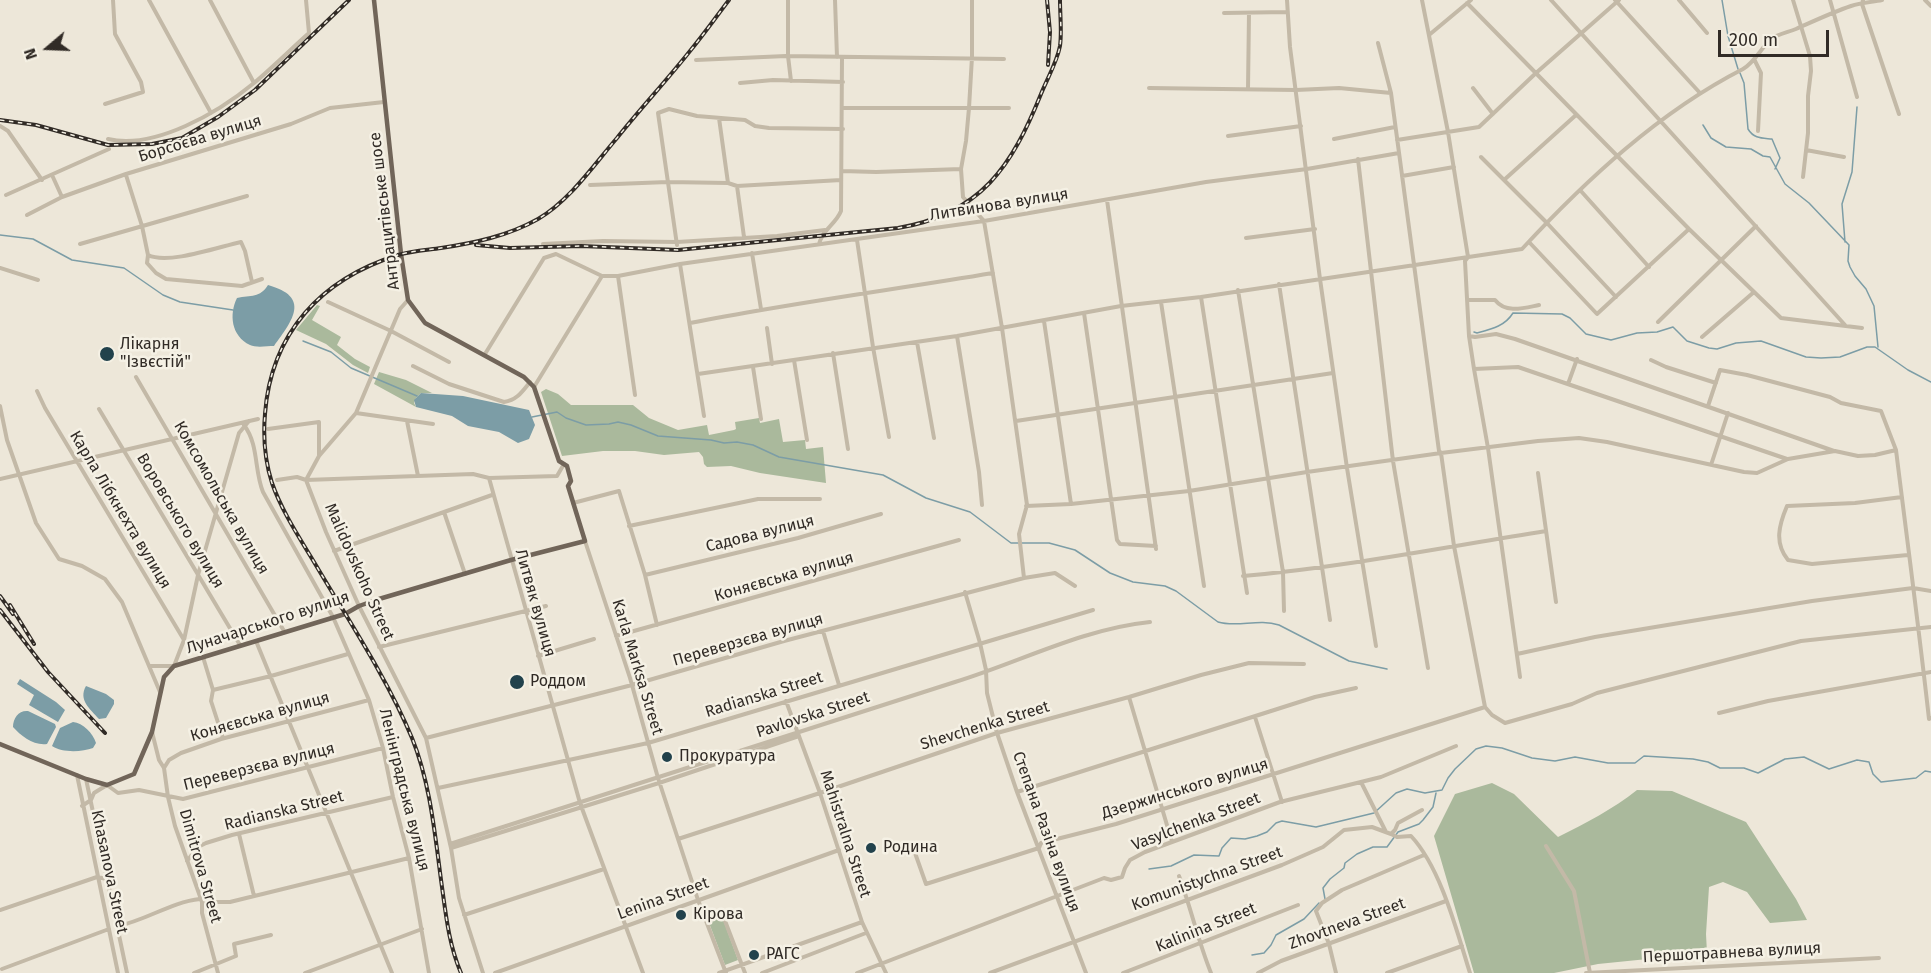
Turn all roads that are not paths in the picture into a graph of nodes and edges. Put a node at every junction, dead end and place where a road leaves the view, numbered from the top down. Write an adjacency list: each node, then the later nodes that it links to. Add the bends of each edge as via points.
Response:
1 (113, 0): 49 (street, via 115,34 143,92)
2 (149, 0): 53 (street)
3 (210, 0): 39 (street)
4 (306, 0): 39 (street, via 309,33)
5 (374, 0): 48 (main road, Антрацитівське шосе)
6 (788, 0): 30 (street)
7 (835, 0): 31 (street)
8 (972, 0): 32 (street)
9 (1287, 0): 21 (street)
10 (1422, 0): 28 (street)
11 (1551, 0): 27 (street)
12 (1679, 0): 26 (street)
13 (1793, 0): 25 (street)
14 (1830, 0): 24 (street)
15 (1882, 0): 19 (street)
16 (1925, 0): 20 (street)
17 (1617, 1): 27 (street); 46 (street)
18 (1469, 2): 28 (street); 36 (street)
19 (1863, 2): 24 (street); 55 (street)
20 (1931, 6)
21 (1287, 12): 23 (street); 44 (street)
22 (1224, 13): 23 (street)
23 (1249, 13): 43 (street)
24 (1833, 14): 25 (street); 47 (street)
25 (1802, 26): 34 (street, via 1772,39); 70 (street, via 1811,71)
26 (1707, 33)
27 (1582, 34): 36 (street); 58 (street)
28 (1429, 35): 64 (street)
29 (1378, 43): 45 (street)
30 (788, 56): 31 (street); 35 (street); 37 (street)
31 (840, 57): 32 (street); 38 (street)
32 (972, 57): 33 (street); 51 (street)
33 (1004, 59)
34 (1754, 59): 46 (street); 63 (street, via 1761,73)
35 (696, 60)
36 (1536, 73): 54 (street); 56 (street)
37 (791, 81): 38 (street); 40 (street)
38 (843, 82): 50 (street)
39 (254, 83): 53 (street)
40 (740, 83)
41 (1149, 88): 43 (street)
42 (1473, 88): 54 (street)
43 (1248, 89): 44 (street)
44 (1296, 90): 45 (street, via 1339,88); 60 (street)
45 (1391, 93): 61 (street)
46 (1700, 93): 58 (street)
47 (1857, 97)
48 (384, 102): 80 (street, Борсоєва вулиця, via 330,108 291,124); 134 (main road, Антрацитівське шосе)
49 (105, 104)
50 (843, 108): 51 (street); 62 (street)
51 (969, 108): 52 (street); 77 (street)
52 (1010, 108)
53 (212, 113): 66 (street, via 148,138)
54 (1493, 114): 64 (street, via 1479,127)
55 (1899, 114)
56 (1576, 115): 73 (street); 86 (street)
57 (719, 118): 62 (street, via 745,120 769,128); 87 (street, via 669,109 658,113); 88 (street)
58 (1662, 121): 73 (street); 100 (street)
59 (0, 126): 84 (street, via 8,131)
60 (1301, 126): 65 (street); 78 (street)
61 (1395, 127): 67 (street); 68 (street)
62 (843, 129): 79 (street)
63 (1758, 131)
64 (1448, 132): 68 (street); 76 (street)
65 (1228, 136)
66 (108, 139)
67 (1334, 139)
68 (1397, 140): 71 (street)
69 (109, 149): 81 (street)
70 (1806, 150): 74 (street); 83 (street)
71 (1399, 153): 75 (street, Литвинова вулиця); 82 (street)
72 (1481, 157): 86 (street)
73 (1618, 157): 91 (street); 102 (street)
74 (1844, 157)
75 (1358, 159): 78 (street, Литвинова вулиця); 120 (street)
76 (1454, 167): 82 (street); 114 (street)
77 (961, 169): 79 (street); 97 (street, via 963,197)
78 (1307, 169): 95 (street, Литвинова вулиця); 101 (street)
79 (842, 171): 85 (street)
80 (126, 174): 93 (street, Борсоєва вулиця); 99 (street)
81 (52, 175): 84 (street); 93 (street)
82 (1402, 176): 117 (street)
83 (1803, 177)
84 (42, 180): 92 (street)
85 (841, 180): 90 (street); 103 (street, via 840,213)
86 (1504, 180): 98 (street)
87 (669, 182): 88 (street); 89 (street); 108 (street)
88 (728, 183): 90 (street)
89 (590, 185)
90 (737, 186): 104 (street)
91 (1580, 190): 98 (street); 118 (street)
92 (6, 195)
93 (62, 196): 96 (street, Борсоєва вулиця)
94 (247, 196): 99 (street)
95 (1107, 200): 97 (street, Литвинова вулиця); 139 (street)
96 (27, 215)
97 (984, 221): 106 (street, Литвинова вулиця); 121 (street)
98 (1546, 222): 107 (street); 133 (street)
99 (142, 226): 109 (street); 113 (street)
100 (1756, 226): 115 (street); 145 (street)
101 (1315, 229): 105 (street); 125 (street)
102 (1689, 229): 115 (street); 118 (street)
103 (825, 230): 104 (street); 111 (street)
104 (744, 237): 108 (street)
105 (1246, 238)
106 (857, 240): 111 (street, Литвинова вулиця); 131 (street)
107 (1528, 242): 114 (street, via 1522,249); 133 (street, via 1597,314)
108 (677, 243): 110 (street)
109 (80, 244)
110 (543, 244)
111 (819, 244): 112 (street, Литвинова вулиця)
112 (752, 253): 116 (street, Литвинова вулиця); 140 (street)
113 (147, 255): 127 (street, via 147,263 166,279 242,286); 127 (street, via 171,257 241,242)
114 (1468, 257): 117 (street); 135 (street)
115 (1721, 260): 130 (street); 143 (street)
116 (680, 264): 123 (street, Литвинова вулиця); 144 (street)
117 (1415, 265): 120 (street); 204 (street)
118 (1649, 267): 133 (street)
119 (0, 268): 126 (street)
120 (1370, 271): 125 (street); 208 (street)
121 (993, 273): 131 (street); 147 (street)
122 (602, 276): 123 (street, Литвинова вулиця); 156 (street, via 556,254 544,258); 170 (street)
123 (618, 276): 175 (street)
124 (262, 279): 127 (street)
125 (1320, 279): 128 (street); 165 (street)
126 (38, 280)
127 (252, 282)
128 (1279, 284): 129 (street); 168 (street)
129 (1238, 290): 132 (street); 172 (street)
130 (1754, 292): 145 (street, via 1781,318); 152 (street)
131 (866, 294): 140 (street); 154 (street)
132 (1201, 297): 137 (street); 174 (street)
133 (1616, 297)
134 (408, 300): 149 (street); 156 (main road, Антрацитівське шосе, via 425,322)
135 (1467, 300): 138 (street, via 1495,300 1500,307 1509,309); 151 (street)
136 (328, 302): 149 (street)
137 (1161, 302): 139 (street); 176 (street)
138 (1539, 305)
139 (1121, 306): 141 (street); 177 (street)
140 (761, 309): 144 (street)
141 (1084, 313): 142 (street); 181 (street)
142 (1044, 321): 147 (street); 184 (street)
143 (1658, 322)
144 (690, 323): 166 (street)
145 (1846, 326): 148 (street)
146 (767, 328): 161 (street)
147 (1002, 328): 150 (street); 190 (street)
148 (1862, 328)
149 (391, 330): 160 (street); 182 (street)
150 (957, 336): 153 (street); 230 (street)
151 (1469, 336): 157 (street, via 1496,334); 164 (street)
152 (1702, 337)
153 (917, 342): 154 (street); 196 (street)
154 (873, 347): 155 (street); 195 (street)
155 (833, 353): 158 (street); 200 (street)
156 (485, 354): 170 (main road, Антрацитівське шосе)
157 (1577, 359): 171 (street); 179 (street)
158 (794, 360): 161 (street); 198 (street)
159 (1651, 360): 169 (street)
160 (448, 362)
161 (772, 364): 163 (street)
162 (413, 366): 170 (street, via 449,384 504,402 512,401)
163 (753, 367): 166 (street); 187 (street)
164 (1474, 369): 171 (street, via 1518,367); 199 (street)
165 (1334, 373): 168 (street); 211 (street)
166 (698, 374): 185 (street)
167 (136, 377): 197 (street, Комсомольська вулиця)
168 (1292, 379): 172 (street); 212 (street)
169 (1716, 383): 179 (street); 201 (street, via 1720,370 1881,411)
170 (532, 384): 209 (main road)
171 (1568, 384): 194 (street)
172 (1253, 385): 174 (street); 218 (street)
173 (37, 391): 207 (street, Карла Лібкнехта вулиця)
174 (1215, 391): 176 (street); 221 (street)
175 (635, 395)
176 (1175, 396): 177 (street); 222 (street)
177 (1136, 402): 181 (street); 224 (street)
178 (0, 406): 214 (street)
179 (1708, 406): 183 (street)
180 (99, 409): 202 (street, Воровського вулиця)
181 (1096, 409): 184 (street); 227 (street)
182 (356, 413): 189 (street); 205 (street)
183 (1728, 413): 194 (street); 203 (street)
184 (1058, 415): 190 (street); 229 (street)
185 (704, 416)
186 (258, 419): 188 (street)
187 (761, 420)
188 (249, 421): 192 (street); 197 (street)
189 (407, 421): 191 (street); 215 (street)
190 (1016, 421): 231 (street)
191 (434, 424)
192 (244, 425): 233 (street); 265 (street, Ленінградська вулиця, via 254,443 263,492)
193 (268, 429): 205 (street, via 319,422)
194 (1721, 436): 206 (street); 210 (street)
195 (889, 438)
196 (934, 438)
197 (172, 439): 202 (street); 233 (street, Комсомольська вулиця)
198 (807, 440)
199 (1488, 448): 204 (street); 210 (street, via 1579,438); 237 (street)
200 (848, 449)
201 (1896, 450): 203 (street, via 1858,456); 225 (street)
202 (124, 451): 207 (street); 249 (street, Воровського вулиця)
203 (1835, 451): 206 (street)
204 (1441, 453): 208 (street); 240 (street)
205 (319, 456): 220 (street)
206 (1788, 459): 210 (street, via 1757,473)
207 (78, 460): 214 (street); 275 (street, Карла Лібкнехта вулиця)
208 (1394, 461): 211 (street); 242 (street)
209 (561, 463): 216 (street, via 557,476); 228 (main road, Karla Marksa Street, via 567,466)
210 (1711, 465)
211 (1347, 468): 212 (street); 245 (street)
212 (1307, 472): 218 (street); 246 (street)
213 (1538, 473): 236 (street)
214 (19, 475): 217 (street); 286 (street, via 36,523 59,559 105,579 122,602)
215 (418, 476): 216 (street, via 473,474); 220 (street)
216 (489, 478): 223 (street, Литвяк вулиця)
217 (0, 479)
218 (1268, 479): 221 (street); 247 (street)
219 (278, 480): 220 (street)
220 (306, 480): 241 (street, Malidovskoho Street)
221 (1229, 484): 222 (street); 251 (street)
222 (1189, 491): 224 (street); 254 (street)
223 (492, 495): 232 (street); 244 (street, Литвяк вулиця)
224 (1149, 496): 227 (street); 227 (street, via 1156,548 1120,544)
225 (1902, 497): 243 (street); 243 (street, via 1787,506 1779,539 1788,560 1812,564)
226 (820, 499): 235 (street, via 758,499)
227 (1111, 499): 229 (street)
228 (573, 503): 235 (street, Karla Marksa Street, via 619,491); 239 (main road, Karla Marksa Street)
229 (1071, 504): 231 (street)
230 (982, 505)
231 (1026, 506): 252 (street, via 1019,534)
232 (444, 512): 241 (street); 248 (street)
233 (217, 514): 249 (street); 272 (street, Комсомольська вулиця)
234 (881, 514): 250 (street, Садова вулиця)
235 (629, 526): 250 (street, Karla Marksa Street)
236 (1546, 531): 237 (street); 259 (street)
237 (1499, 538): 240 (street); 282 (street)
238 (959, 540): 268 (street, Коняєвська вулиця)
239 (585, 541): 244 (main road, Луначарського вулиця); 273 (street, Karla Marksa Street)
240 (1454, 546): 242 (street); 303 (street)
241 (334, 551): 260 (street, Malidovskoho Street)
242 (1408, 553): 245 (street); 288 (street)
243 (1908, 555): 255 (street)
244 (511, 560): 248 (main road, Луначарського вулиця); 263 (street, Литвяк вулиця)
245 (1362, 561): 246 (street); 279 (street)
246 (1323, 566): 247 (street); 266 (street)
247 (1283, 572): 251 (street); 264 (street)
248 (465, 574): 260 (main road, Луначарського вулиця)
249 (198, 575): 275 (street); 278 (street, Воровського вулиця)
250 (645, 575): 268 (street, Karla Marksa Street)
251 (1243, 576): 258 (street)
252 (1024, 578): 253 (street, Переверзєва вулиця, via 1055,573); 257 (street, Переверзєва вулиця)
253 (1074, 586)
254 (1204, 586)
255 (1913, 588): 256 (street); 270 (street); 282 (street, via 1718,616)
256 (1931, 591)
257 (965, 592): 271 (street, Переверзєва вулиця); 277 (street, Степана Разіна вулиця)
258 (1247, 593)
259 (1556, 602)
260 (358, 606): 265 (main road, Луначарського вулиця); 280 (street, Malidovskoho Street)
261 (546, 606): 263 (street)
262 (1093, 610): 277 (street, Radianska Street)
263 (525, 611): 280 (street); 283 (street, Литвяк вулиця)
264 (1284, 611)
265 (333, 617): 272 (main road, Луначарського вулиця); 281 (street, Ленінградська вулиця)
266 (1330, 620)
267 (1150, 622): 289 (street, Pavlovska Street, via 1079,638)
268 (657, 625): 273 (street, Коняєвська вулиця)
269 (1931, 627): 270 (street)
270 (1919, 628): 291 (street); 303 (street, via 1801,641 1597,693 1504,723)
271 (823, 631): 294 (street, Переверзєва вулиця); 295 (street)
272 (284, 632): 276 (main road, Луначарського вулиця)
273 (616, 636): 294 (street, Karla Marksa Street)
274 (594, 639): 283 (street)
275 (184, 640): 287 (street)
276 (256, 640): 278 (main road, Луначарського вулиця); 292 (street)
277 (980, 643): 289 (street, Степана Разіна вулиця); 295 (street, Radianska Street)
278 (240, 645): 284 (main road, Луначарського вулиця)
279 (1376, 646)
280 (380, 647): 312 (street, Malidovskoho Street)
281 (348, 654): 292 (street); 300 (street, Ленінградська вулиця)
282 (1517, 654): 293 (street)
283 (538, 656): 302 (street, Литвяк вулиця)
284 (203, 657): 287 (main road, Луначарського вулиця); 297 (street)
285 (1304, 664): 299 (street, Shevchenka Street, via 1249,663)
286 (149, 666): 287 (street); 298 (street)
287 (174, 666): 298 (main road, Луначарського вулиця, via 164,678)
288 (1428, 668)
289 (986, 670): 309 (street, Степана Разіна вулиця); 310 (street, Pavlovska Street)
290 (1931, 672): 291 (street)
291 (1924, 673): 304 (street); 306 (street)
292 (271, 676): 297 (street); 307 (street)
293 (1520, 677)
294 (632, 685): 302 (street, Переверзєва вулиця); 313 (street, Karla Marksa Street)
295 (839, 686): 301 (street, Radianska Street)
296 (1356, 688): 305 (street)
297 (213, 690): 311 (street, via 211,701)
298 (160, 693): 308 (main road, Луначарського вулиця)
299 (1129, 697): 309 (street, Shevchenka Street); 317 (street)
300 (369, 700): 307 (street, Коняєвська вулиця); 316 (street, Ленінградська вулиця)
301 (786, 701): 310 (street, Mahistralna Street); 313 (street, Radianska Street)
302 (552, 705): 312 (street, Переверзєва вулиця); 318 (street, Литвяк вулиця)
303 (1485, 707): 321 (street, Дзержинського вулиця)
304 (1719, 713)
305 (1255, 717): 317 (street); 321 (street)
306 (1931, 718)
307 (288, 720): 311 (street, Коняєвська вулиця); 320 (street)
308 (152, 732): 319 (street, Dimitrova Street); 326 (main road, Луначарського вулиця, via 134,774)
309 (997, 733): 328 (street, Степана Разіна вулиця); 329 (street, Shevchenka Street)
310 (798, 735): 324 (street, Pavlovska Street); 329 (street, Mahistralna Street)
311 (223, 738): 319 (street, Коняєвська вулиця, via 181,753)
312 (426, 738): 327 (street, Malidovskoho Street)
313 (648, 743): 318 (street, Radianska Street); 324 (street, Karla Marksa Street)
314 (0, 744): 322 (main road)
315 (1456, 746): 325 (street, Vasylchenka Street)
316 (383, 748): 320 (street, Переверзєва вулиця); 331 (street, Ленінградська вулиця)
317 (1145, 752): 328 (street); 336 (street)
318 (567, 760): 327 (street, Radianska Street); 334 (street, Литвяк вулиця)
319 (164, 768): 330 (street, Dimitrova Street)
320 (309, 768): 330 (street, Переверзєва вулиця, via 183,799); 338 (street)
321 (1273, 774): 333 (street); 336 (street, Дзержинського вулиця)
322 (77, 775): 323 (main road); 335 (street, Khasanova Street)
323 (86, 779): 326 (main road); 332 (street, Khasanova Street)
324 (658, 781): 334 (street, Pavlovska Street); 341 (street, Karla Marksa Street)
325 (1361, 782): 333 (street, Vasylchenka Street); 340 (street)
326 (107, 785): 330 (street, Переверзєва вулиця, via 118,793 138,790); 332 (street, via 94,793)
327 (438, 788): 343 (street, Malidovskoho Street)
328 (1017, 792): 345 (street, Степана Разіна вулиця)
329 (820, 794): 341 (street, Shevchenka Street); 346 (street, Mahistralna Street)
330 (168, 797): 350 (street, Dimitrova Street)
331 (393, 797): 338 (street, Radianska Street); 349 (street, Ленінградська вулиця)
332 (91, 800): 335 (street); 355 (street, Khasanova Street)
333 (1282, 801): 342 (street, Vasylchenka Street)
334 (581, 805): 343 (street, Pavlovska Street); 351 (street, Литвяк вулиця)
335 (82, 806): 354 (street, Khasanova Street)
336 (1162, 808): 342 (street); 345 (street, Дзержинського вулиця, via 1041,843)
337 (1422, 810): 340 (street, via 1398,823)
338 (328, 812): 339 (street, Radianska Street); 352 (street)
339 (239, 834): 350 (street, Radianska Street, via 198,847); 356 (street)
340 (1392, 835): 348 (street, Komunistychna Street, via 1411,836); 360 (street, Komunistychna Street, via 1372,827 1344,830 1313,852)
341 (678, 839): 359 (street, Karla Marksa Street)
342 (1172, 842): 357 (street, Vasylchenka Street, via 1130,860 1122,877 1104,878)
343 (451, 846): 365 (street, Malidovskoho Street)
344 (1546, 846): 407 (street, via 1574,891)
345 (1039, 848): 347 (street, Дзержинського вулиця, via 926,884); 357 (street, Степана Разіна вулиця)
346 (839, 850): 359 (street, Lenina Street); 366 (street, Mahistralna Street)
347 (915, 853)
348 (1424, 855): 361 (street); 376 (street, via 1342,890 1322,903 1317,911)
349 (409, 858): 352 (street); 370 (street, Ленінградська вулиця)
350 (188, 861): 358 (street, Dimitrova Street)
351 (604, 869): 365 (street); 368 (street, Литвяк вулиця)
352 (350, 872): 356 (street); 374 (street)
353 (1179, 876): 360 (street)
354 (97, 877): 355 (street); 363 (street); 369 (street, Khasanova Street)
355 (107, 879): 367 (street, Khasanova Street)
356 (254, 896): 358 (street, via 230,902)
357 (1057, 897): 373 (street, Степана Разіна вулиця); 379 (street, Vasylchenka Street)
358 (201, 900): 367 (street, via 188,900); 380 (street, Dimitrova Street)
359 (698, 900): 368 (street, Lenina Street); 383 (street, Karla Marksa Street)
360 (1188, 900): 373 (street, Komunistychna Street); 375 (street)
361 (1446, 901): 376 (street, Zhovtneva Street); 377 (street)
362 (1298, 905): 375 (street, Kalinina Street)
363 (0, 910)
364 (722, 913): 381 (street)
365 (464, 915): 391 (street, Malidovskoho Street)
366 (862, 922): 371 (street, Mahistralna Street); 381 (street)
367 (118, 926): 385 (street, Khasanova Street)
368 (625, 926): 392 (street, Lenina Street); 393 (street, Литвяк вулиця)
369 (109, 929): 382 (street); 384 (street, Khasanova Street)
370 (423, 929): 374 (street); 390 (street, Ленінградська вулиця)
371 (866, 933): 379 (street, Mahistralna Street); 396 (street)
372 (271, 935): 380 (street, via 234,944 236,956)
373 (1074, 941): 399 (street, Komunistychna Street); 400 (street, Степана Разіна вулиця)
374 (380, 944): 388 (street); 389 (street)
375 (1200, 944): 401 (street, Kalinina Street); 402 (street)
376 (1329, 944): 403 (street, Zhovtneva Street); 404 (street)
377 (1462, 946): 405 (street); 406 (street)
378 (1879, 958): 407 (street, Першотравнева вулиця)
379 (882, 963): 397 (street, Vasylchenka Street); 398 (street, Mahistralna Street)
380 (215, 964): 386 (street); 387 (street, Dimitrova Street)
381 (742, 964): 383 (street); 395 (street)
382 (2, 969)
383 (726, 972): 394 (street)
384 (117, 973)
385 (127, 973)
386 (194, 973)
387 (218, 973)
388 (305, 973)
389 (392, 973)
390 (429, 973)
391 (483, 973)
392 (495, 973)
393 (643, 973)
394 (719, 973)
395 (745, 973)
396 (762, 973)
397 (857, 973)
398 (886, 973)
399 (990, 973)
400 (1086, 973)
401 (1123, 973)
402 (1211, 973)
403 (1258, 973)
404 (1336, 973)
405 (1387, 973)
406 (1470, 973)
407 (1589, 973)

